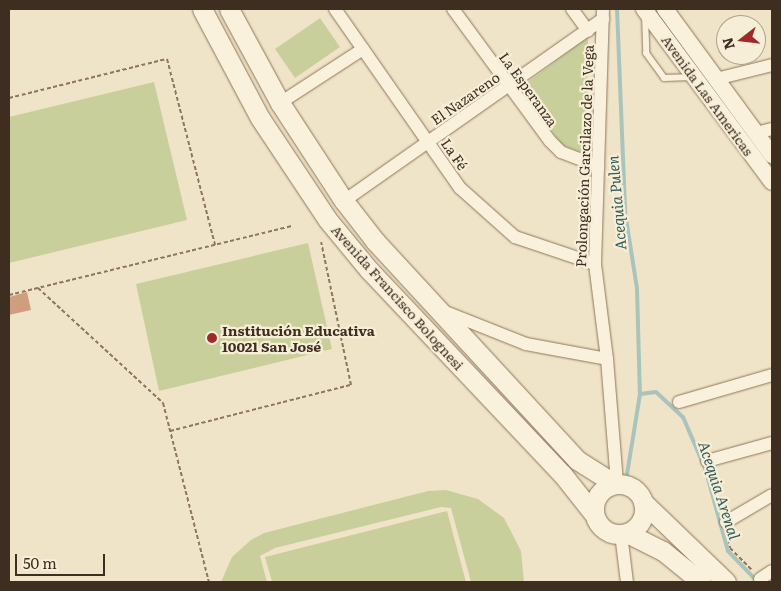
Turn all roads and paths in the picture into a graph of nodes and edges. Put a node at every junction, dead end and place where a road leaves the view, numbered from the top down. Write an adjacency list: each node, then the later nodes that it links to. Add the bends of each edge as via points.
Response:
1 (202, 9): 40 (main road, Avenida Francisco Bolognesi, via 260,118 327,219 369,270 562,475)
2 (229, 9): 16 (main road, Avenida Francisco Bolognesi)
3 (335, 9): 10 (street, La Fé)
4 (453, 9): 14 (street, La Esperanza)
5 (572, 9): 9 (street)
6 (644, 9): 12 (street, Avenida Las Americas); 12 (lane, via 646,53 664,78)
7 (665, 9): 13 (street, Avenida Las Americas)
8 (603, 14): 9 (street, El Nazareno); 21 (street, Prolongación Garcilazo de la Vega)
9 (588, 30): 14 (street, El Nazareno)
10 (363, 49): 16 (street); 19 (street, La Fé)
11 (772, 65): 13 (street)
12 (694, 77): 22 (street, Avenida Las Americas)
13 (716, 79): 18 (street, Avenida Las Americas)
14 (508, 86): 19 (street, El Nazareno); 21 (street, La Esperanza, via 561,152)
15 (9, 98): 26 (path, via 167,59)
16 (280, 103): 23 (main road, Avenida Francisco Bolognesi)
17 (772, 129): 18 (street)
18 (756, 133): 20 (street, Avenida Las Americas)
19 (428, 142): 23 (street, El Nazareno); 27 (street, La Fé, via 460,188 515,237)
20 (772, 155)
21 (598, 166): 27 (street, Prolongación Garcilazo de la Vega)
22 (772, 182)
23 (344, 201): 30 (main road, Avenida Francisco Bolognesi)
24 (292, 226): 26 (path)
25 (321, 242): 34 (path, via 351,385)
26 (215, 245): 28 (path)
27 (594, 264): 31 (street, Prolongación Garcilazo de la Vega)
28 (38, 288): 29 (path); 34 (path, via 163,403)
29 (9, 295)
30 (433, 306): 31 (street, via 526,344); 37 (main road, Avenida Francisco Bolognesi, via 577,460)
31 (607, 359): 37 (street, Prolongación Garcilazo de la Vega)
32 (772, 375): 33 (street)
33 (679, 402)
34 (170, 431): 44 (path)
35 (772, 443): 36 (street)
36 (707, 461)
37 (616, 484): 39 (main road, via 633,488); 40 (main road, via 596,497)
38 (772, 495): 41 (street)
39 (643, 502): 42 (main road, via 643,517); 47 (main road)
40 (593, 513): 42 (main road, via 600,527)
41 (726, 522): 43 (path, via 730,548)
42 (624, 534): 45 (street); 46 (main road, via 663,552)
43 (769, 574)
44 (210, 582)
45 (627, 582)
46 (701, 582)
47 (726, 582)

